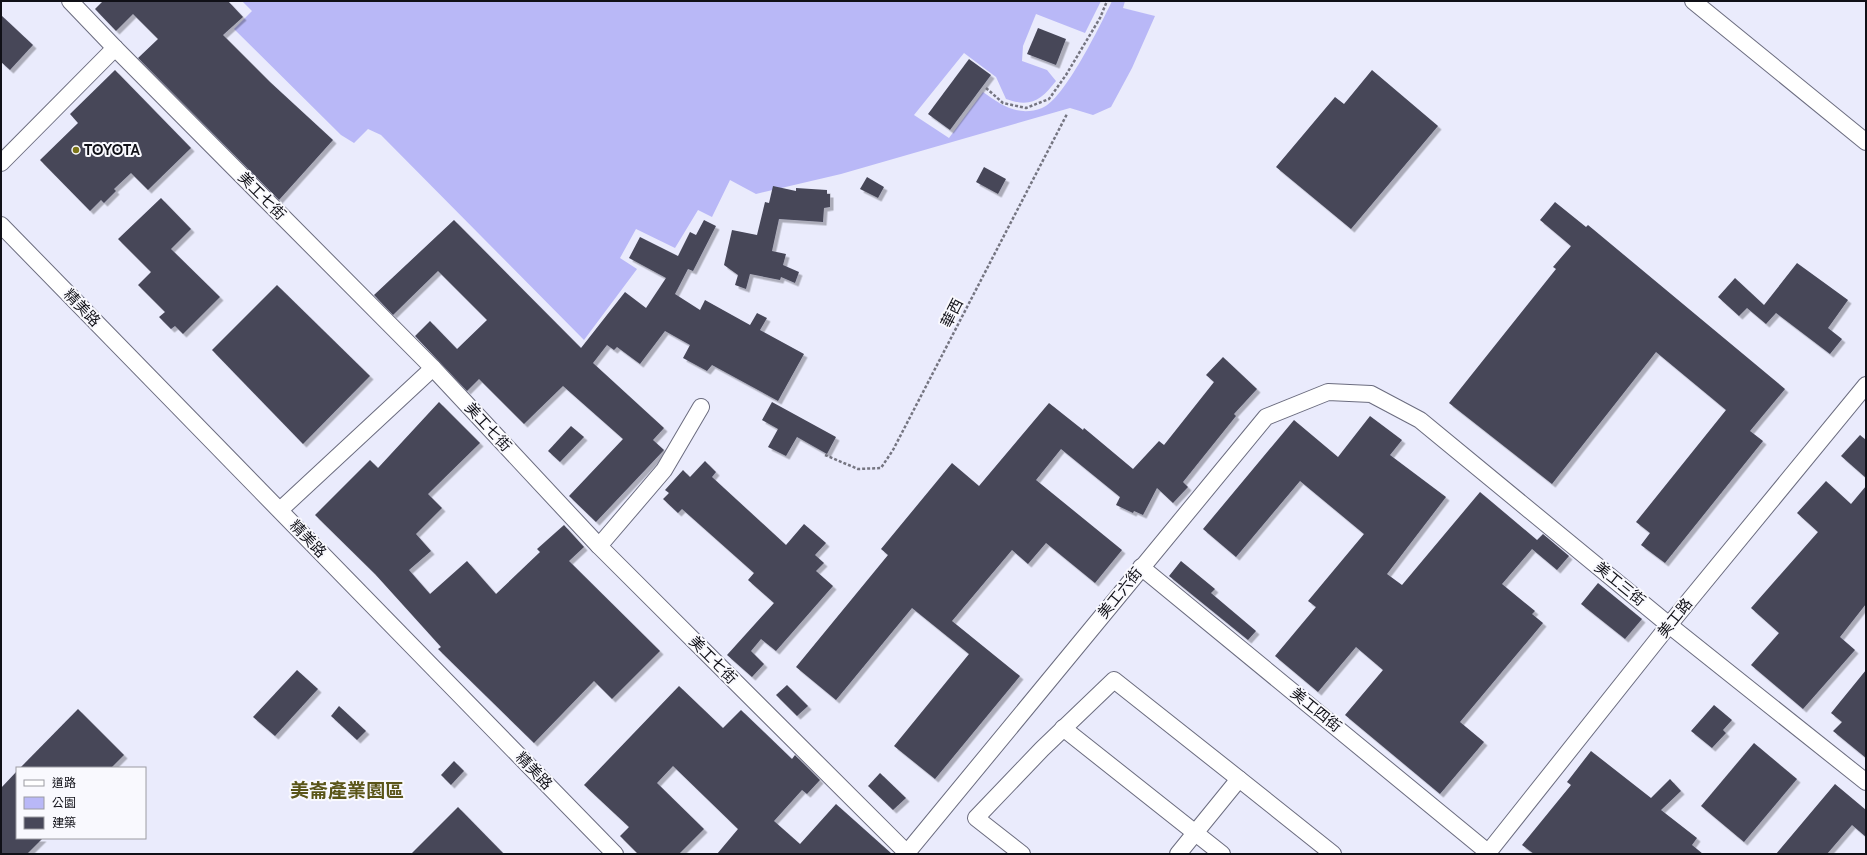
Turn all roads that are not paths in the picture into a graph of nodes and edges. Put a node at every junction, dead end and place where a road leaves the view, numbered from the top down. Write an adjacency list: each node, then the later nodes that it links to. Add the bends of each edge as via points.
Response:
1 (70, 1): 3 (street, 美工七街)
2 (1693, 1): 4 (street)
3 (115, 48): 5 (street); 7 (street, 美工七街)
4 (1866, 142)
5 (1, 163)
6 (1, 225): 11 (street, 精美路)
7 (434, 368): 11 (street); 12 (street, 美工七街)
8 (1866, 385): 14 (street, 美工路)
9 (1370, 394): 13 (street, 美工六街, via 1328,392 1266,417); 14 (street, 美工三街, via 1420,420)
10 (701, 407): 12 (street, via 664,470)
11 (280, 510): 20 (street, 精美路)
12 (599, 546): 19 (street, 美工七街)
13 (1141, 567): 19 (street, 美工六街); 25 (street, 美工四街)
14 (1670, 625): 17 (street, 美工三街); 25 (street, 美工路)
15 (1063, 728): 16 (street, via 1114,680); 18 (street); 21 (street, via 976,818)
16 (1239, 779): 18 (street); 24 (street)
17 (1866, 782)
18 (1195, 833): 22 (street); 23 (street)
19 (906, 853)
20 (615, 854)
21 (1022, 854)
22 (1178, 854)
23 (1222, 854)
24 (1333, 854)
25 (1488, 854)

